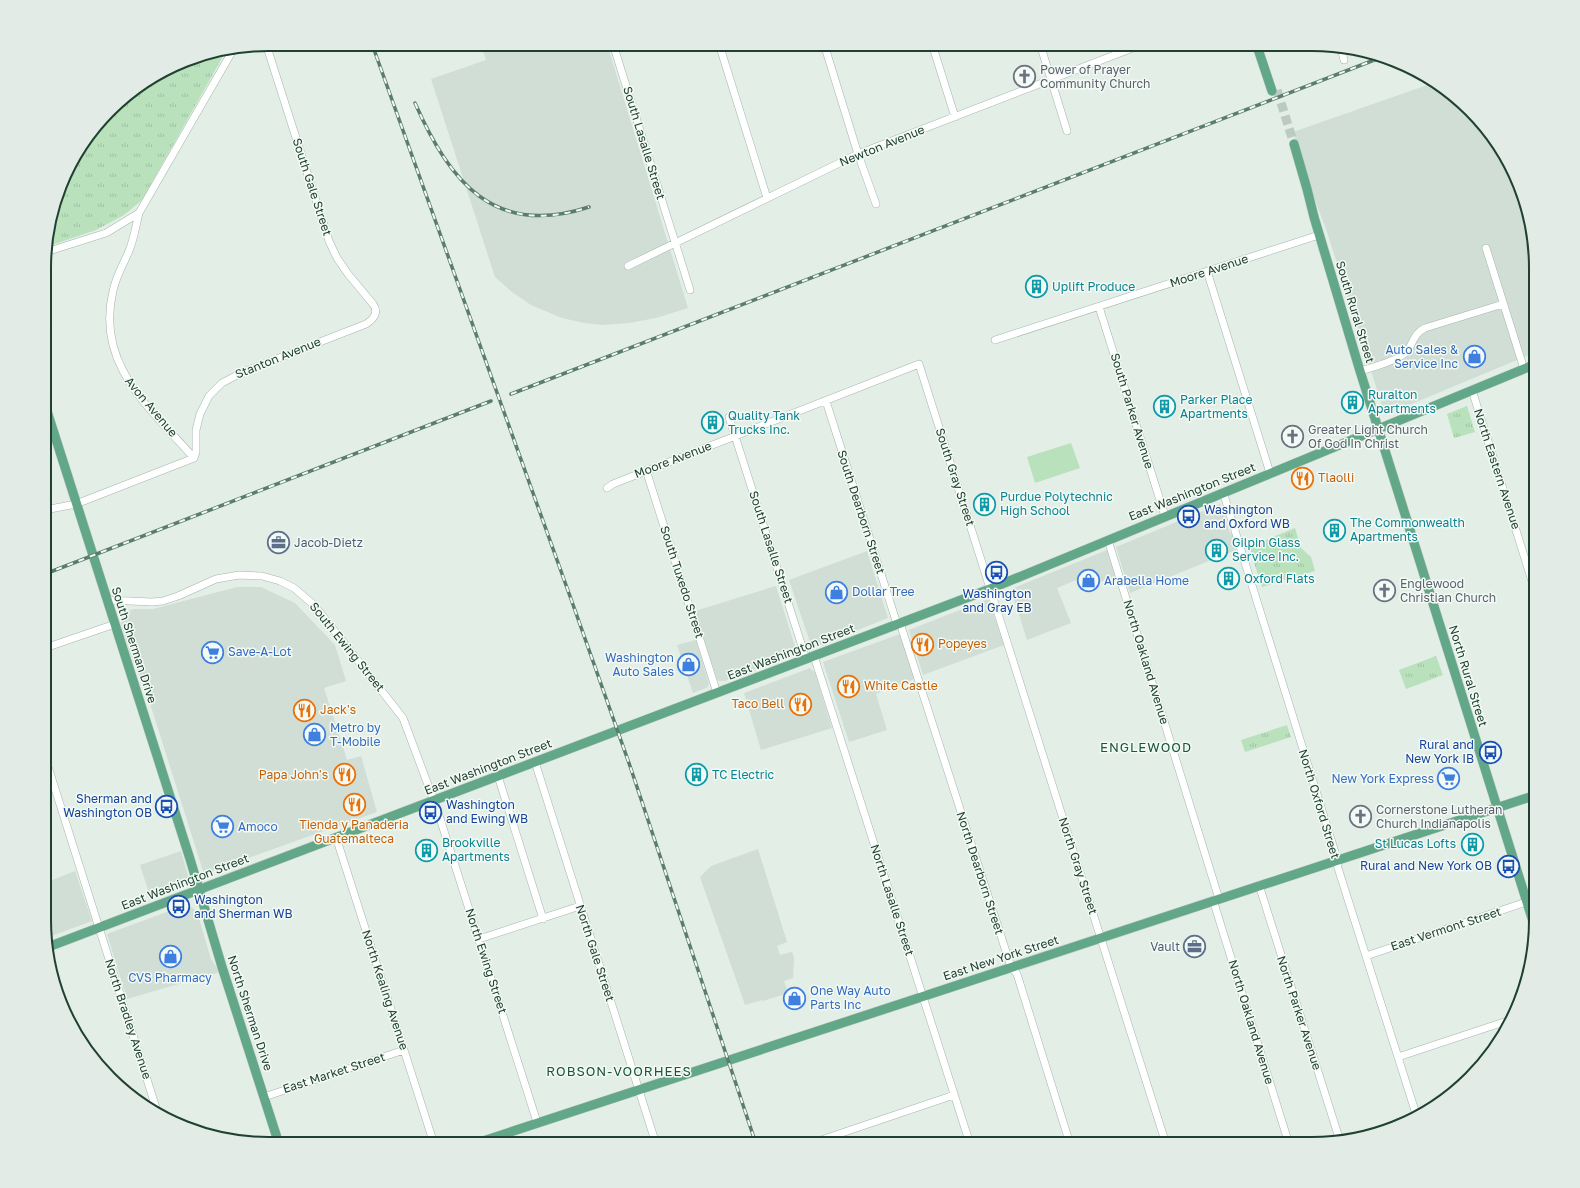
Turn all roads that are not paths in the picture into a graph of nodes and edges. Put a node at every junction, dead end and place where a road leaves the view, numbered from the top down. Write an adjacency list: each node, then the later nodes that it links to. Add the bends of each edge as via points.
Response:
1 (268, 51): 30 (street, South Gale Street, via 329,241 348,274 376,308)
2 (616, 51): 22 (street, South Lasalle Street)
3 (721, 51): 18 (street)
4 (826, 51): 17 (street)
5 (934, 51): 14 (street)
6 (1042, 51): 13 (street)
7 (1125, 51): 13 (street, Newton Avenue)
8 (1259, 51): 9 (main road, via 1274,90)
9 (1265, 51)
10 (1342, 53): 12 (street)
11 (230, 54): 20 (street)
12 (1344, 60)
13 (1051, 80): 14 (street, Newton Avenue); 15 (street)
14 (955, 117): 17 (street, Newton Avenue)
15 (1067, 132)
16 (1291, 145): 21 (main road, South Rural Street, via 1307,189)
17 (858, 154): 18 (street, Newton Avenue); 19 (street)
18 (767, 198): 22 (street, Newton Avenue)
19 (876, 204)
20 (139, 213): 24 (street, via 106,233); 42 (street, Avon Avenue, via 129,251 118,272 112,293 110,316 113,344 129,383)
21 (1319, 235): 26 (street, Moore Avenue); 35 (main road, South Rural Street)
22 (676, 242): 25 (street, Newton Avenue); 27 (street, South Lasalle Street)
23 (1486, 248): 28 (street)
24 (52, 250)
25 (628, 266)
26 (1207, 271): 29 (street, Moore Avenue); 44 (street)
27 (690, 290)
28 (1503, 304): 34 (street); 35 (street, via 1425,328 1415,336 1405,354)
29 (1100, 307): 31 (street, Moore Avenue); 49 (street, South Parker Avenue)
30 (374, 318): 42 (street, Stanton Avenue, via 366,324 242,372 222,383 209,396 200,414)
31 (995, 340)
32 (919, 364): 37 (street, Moore Avenue); 52 (street, South Gray Street)
33 (1529, 367): 34 (main road, East Washington Street)
34 (1524, 369): 36 (main road, East Washington Street)
35 (1360, 371): 40 (main road, South Rural Street)
36 (1472, 390): 40 (main road, East Washington Street); 51 (street, North Eastern Avenue)
37 (826, 400): 41 (street, Moore Avenue); 55 (street, South Dearborn Street)
38 (729, 417): 41 (street, South Lasalle Street)
39 (51, 424): 47 (main road, South Sherman Drive)
40 (1378, 429): 44 (main road, East Washington Street); 64 (main road, North Rural Street)
41 (735, 436): 43 (street, Moore Avenue); 57 (street, South Lasalle Street)
42 (194, 458): 47 (street)
43 (646, 470): 45 (street, Moore Avenue); 58 (street, South Tuxedo Street)
44 (1270, 473): 46 (main road, East Washington Street)
45 (607, 488)
46 (1223, 492): 49 (main road, East Washington Street); 66 (street, North Oxford Street)
47 (76, 504): 48 (street); 53 (main road, South Sherman Drive)
48 (51, 509)
49 (1165, 516): 50 (main road, East Washington Street)
50 (1108, 540): 52 (main road, East Washington Street); 69 (street, North Oakland Avenue)
51 (1529, 572)
52 (990, 589): 55 (main road, East Washington Street); 75 (street, North Gray Street)
53 (107, 600): 54 (main road, South Sherman Drive); 63 (street, South Ewing Street, via 163,601 216,579 239,575 265,577 294,588 314,605 403,718)
54 (115, 624): 56 (street); 68 (main road, South Sherman Drive)
55 (899, 624): 57 (main road, East Washington Street); 79 (street, North Dearborn Street)
56 (51, 646)
57 (810, 657): 58 (main road, East Washington Street); 80 (street, North Lasalle Street)
58 (717, 693): 59 (main road, East Washington Street)
59 (535, 762): 61 (main road, East Washington Street); 71 (street, North Gale Street)
60 (51, 776): 74 (street, North Bradley Avenue)
61 (498, 776): 63 (main road, East Washington Street); 73 (street)
62 (1529, 797): 64 (main road, East New York Street)
63 (434, 800): 65 (main road, East Washington Street); 76 (street, North Ewing Street)
64 (1496, 808): 66 (main road, East New York Street); 70 (main road, North Rural Street)
65 (336, 837): 68 (main road, East Washington Street); 82 (street, North Kealing Avenue)
66 (1336, 859): 67 (main road, East New York Street); 78 (street, North Oxford Street)
67 (1259, 885): 69 (main road, East New York Street); 90 (street, North Parker Avenue)
68 (200, 889): 74 (main road, East Washington Street); 86 (main road, North Sherman Drive)
69 (1216, 900): 75 (main road, East New York Street); 99 (street, North Oakland Avenue)
70 (1526, 902): 72 (main road, North Rural Street); 78 (street, East Vermont Street)
71 (580, 906): 73 (street); 84 (street, North Gale Street)
72 (1529, 911)
73 (543, 919): 76 (street)
74 (99, 928): 77 (main road, East Washington Street); 87 (street, North Bradley Avenue)
75 (1101, 937): 79 (main road, East New York Street); 98 (street, North Gray Street)
76 (479, 939): 89 (street, North Ewing Street)
77 (53, 945)
78 (1366, 956): 83 (street, North Oxford Street)
79 (1010, 967): 80 (main road, East New York Street); 97 (street, North Dearborn Street, via 1017,974)
80 (923, 996): 84 (main road, East New York Street); 85 (street, North Lasalle Street)
81 (1503, 1022): 83 (street)
82 (404, 1050): 86 (street, East Market Street); 92 (street, North Kealing Avenue)
83 (1398, 1057): 88 (street, North Oxford Street)
84 (638, 1089): 89 (main road, East New York Street); 94 (street, North Gale Street)
85 (954, 1095): 95 (street); 96 (street, North Lasalle Street)
86 (264, 1096): 91 (main road, North Sherman Drive)
87 (155, 1105)
88 (1415, 1111)
89 (537, 1122): 93 (main road, East New York Street)
90 (1338, 1135)
91 (277, 1137)
92 (432, 1137)
93 (494, 1137)
94 (654, 1137)
95 (830, 1137)
96 (968, 1137)
97 (1068, 1137)
98 (1164, 1137)
99 (1288, 1137)

